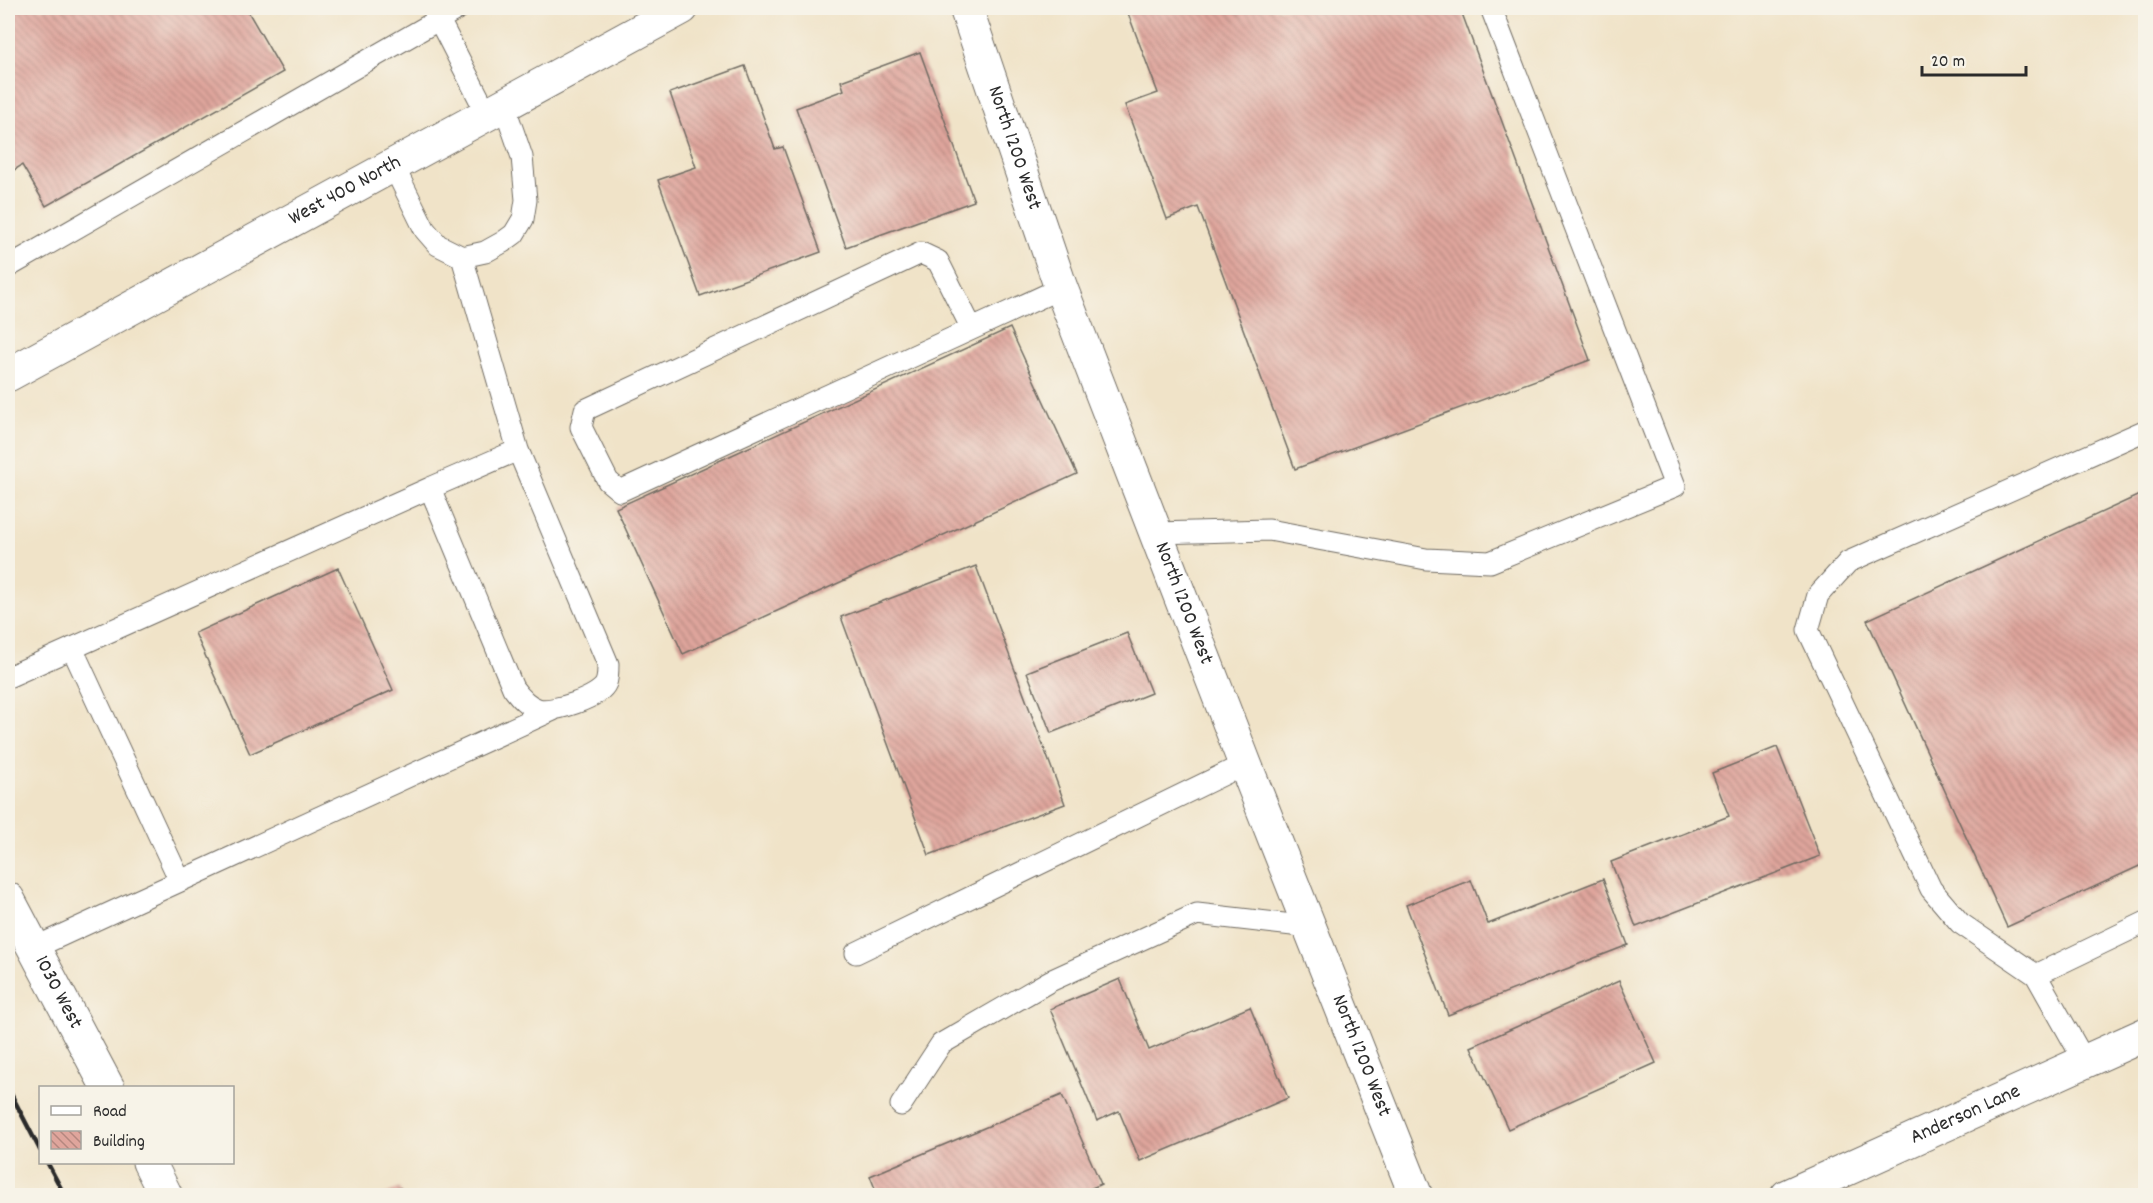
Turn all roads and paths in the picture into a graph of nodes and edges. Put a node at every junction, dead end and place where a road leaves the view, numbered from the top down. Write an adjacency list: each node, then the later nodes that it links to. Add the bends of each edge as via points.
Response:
1 (459, 8): 5 (lane)
2 (682, 8): 6 (street, West 400 North)
3 (966, 8): 10 (street, North 1200 West)
4 (1491, 8): 16 (lane, via 1675,486 1490,562 1426,559 1269,530)
5 (436, 13): 6 (lane); 9 (lane)
6 (496, 109): 7 (street, West 400 North); 8 (lane, via 522,157 526,200 523,219 514,234 503,242 485,252)
7 (393, 165): 8 (lane, via 425,230 438,245); 12 (street, West 400 North)
8 (462, 257): 14 (lane)
9 (8, 267)
10 (1061, 288): 11 (lane); 16 (street, North 1200 West)
11 (972, 329): 11 (lane, via 620,491 608,481 581,427 585,410 921,253 938,261)
12 (8, 375)
13 (2145, 430): 27 (lane, via 1848,562 1818,595 1808,630 1931,889 1960,922)
14 (518, 450): 15 (lane); 19 (lane, via 608,664 606,684 600,691)
15 (430, 488): 17 (lane); 19 (lane, via 513,688 521,699 537,709)
16 (1155, 533): 20 (street, North 1200 West)
17 (72, 648): 18 (lane); 21 (lane)
18 (8, 677)
19 (554, 710): 21 (lane)
20 (1245, 764): 24 (street, North 1200 West); 26 (lane)
21 (180, 881): 25 (lane)
22 (8, 899): 25 (street, 1030 West)
23 (2145, 922): 27 (lane)
24 (1310, 927): 31 (lane, via 1197,914 1050,981 941,1044); 34 (street, North 1200 West)
25 (34, 948): 30 (street, 1030 West)
26 (856, 953)
27 (2036, 975): 29 (lane)
28 (2145, 1034): 29 (street, Anderson Lane)
29 (2085, 1062): 35 (street, Anderson Lane)
30 (107, 1086)
31 (902, 1105)
32 (150, 1164): 33 (street)
33 (166, 1196)
34 (1416, 1196)
35 (1787, 1196)

